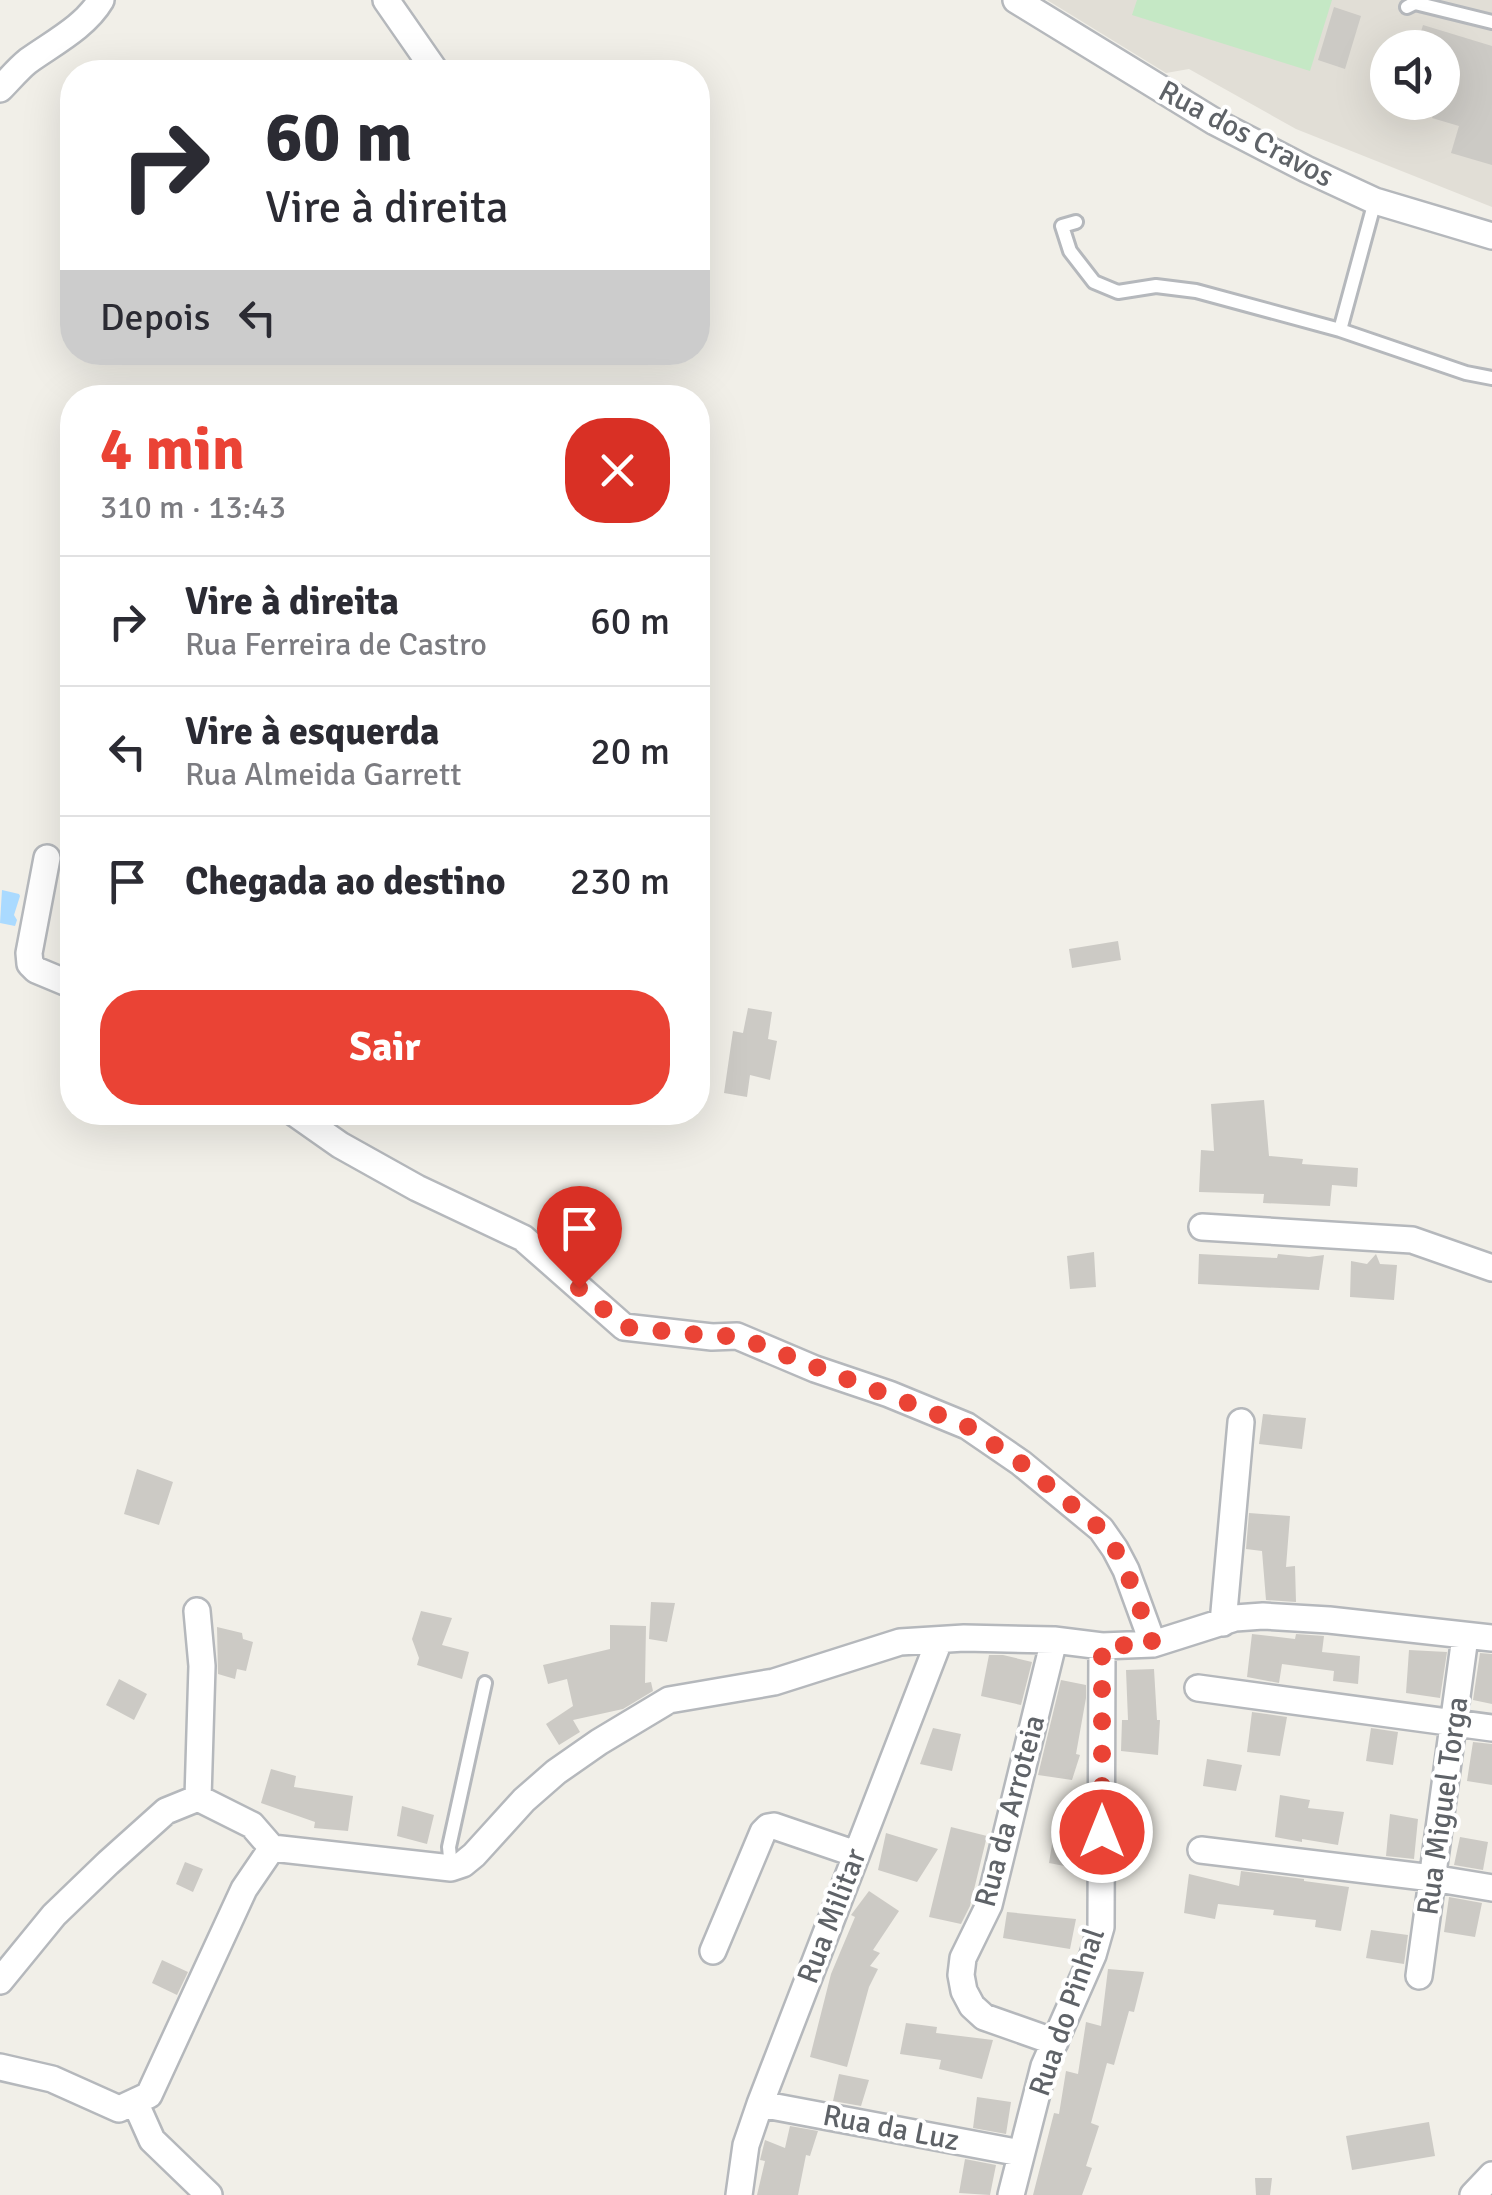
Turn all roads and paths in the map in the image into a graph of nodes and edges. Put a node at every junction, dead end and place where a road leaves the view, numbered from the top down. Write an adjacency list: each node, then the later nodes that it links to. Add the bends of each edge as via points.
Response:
1 (100, 0): 7 (street)
2 (386, 0): 6 (street)
3 (1016, 0): 8 (street, Rua dos Cravos, via 1215,122)
4 (1407, 7): 5 (lane, via 1415,3)
5 (1492, 22)
6 (428, 60)
7 (0, 89)
8 (1375, 200): 10 (street, Rua dos Cravos); 11 (lane)
9 (1076, 222): 11 (lane, via 1062,226 1070,251 1094,282 1118,292 1156,286 1196,290)
10 (1492, 236)
11 (1340, 330): 12 (lane)
12 (1492, 378)
13 (47, 858): 14 (street, via 30,964)
14 (60, 980)
15 (312, 1125): 25 (street, via 417,1188 523,1238 624,1327 737,1336 967,1426 1101,1529 1126,1570)
16 (1202, 1226): 17 (street, via 1412,1240)
17 (1492, 1268)
18 (1241, 1422): 20 (street)
19 (196, 1611): 31 (street, via 202,1666)
20 (1222, 1622): 21 (street, via 1294,1617); 25 (street)
21 (1466, 1637): 22 (street); 29 (street, Rua Miguel Torga)
22 (1492, 1638)
23 (1054, 1640): 24 (street); 26 (street); 41 (street, Rua da Arroteia, via 989,1906 961,1975 972,2006 984,2017)
24 (939, 1641): 34 (street, Rua Militar); 35 (street, via 900,1642 774,1682 670,1700 556,1772 474,1856)
25 (1153, 1644): 26 (street)
26 (1102, 1646): 41 (street, Rua do Pinhal, via 1100,1927)
27 (485, 1683): 35 (lane, via 448,1846)
28 (1198, 1688): 29 (street)
29 (1454, 1722): 30 (street); 36 (street, Rua Miguel Torga)
30 (1492, 1728)
31 (198, 1798): 32 (street, via 252,1825); 40 (street, via 166,1811 108,1863)
32 (272, 1848): 35 (street); 43 (street, via 244,1889 149,2095)
33 (1201, 1850): 36 (street)
34 (856, 1854): 38 (street, via 768,1827); 44 (street, Rua Militar)
35 (451, 1868)
36 (1432, 1878): 37 (street); 39 (street, Rua Miguel Torga)
37 (1492, 1888)
38 (714, 1951)
39 (1420, 1976)
40 (0, 1981)
41 (1054, 2042): 45 (street, Rua do Pinhal)
42 (0, 2068): 43 (street, via 52,2079 119,2109)
43 (135, 2102): 47 (street, via 152,2140)
44 (760, 2104): 45 (street, Rua da Luz); 48 (street, Rua Militar)
45 (1022, 2153): 49 (street, Rua do Pinhal)
46 (1492, 2175): 50 (street)
47 (210, 2195)
48 (738, 2195)
49 (1010, 2195)
50 (1473, 2195)

